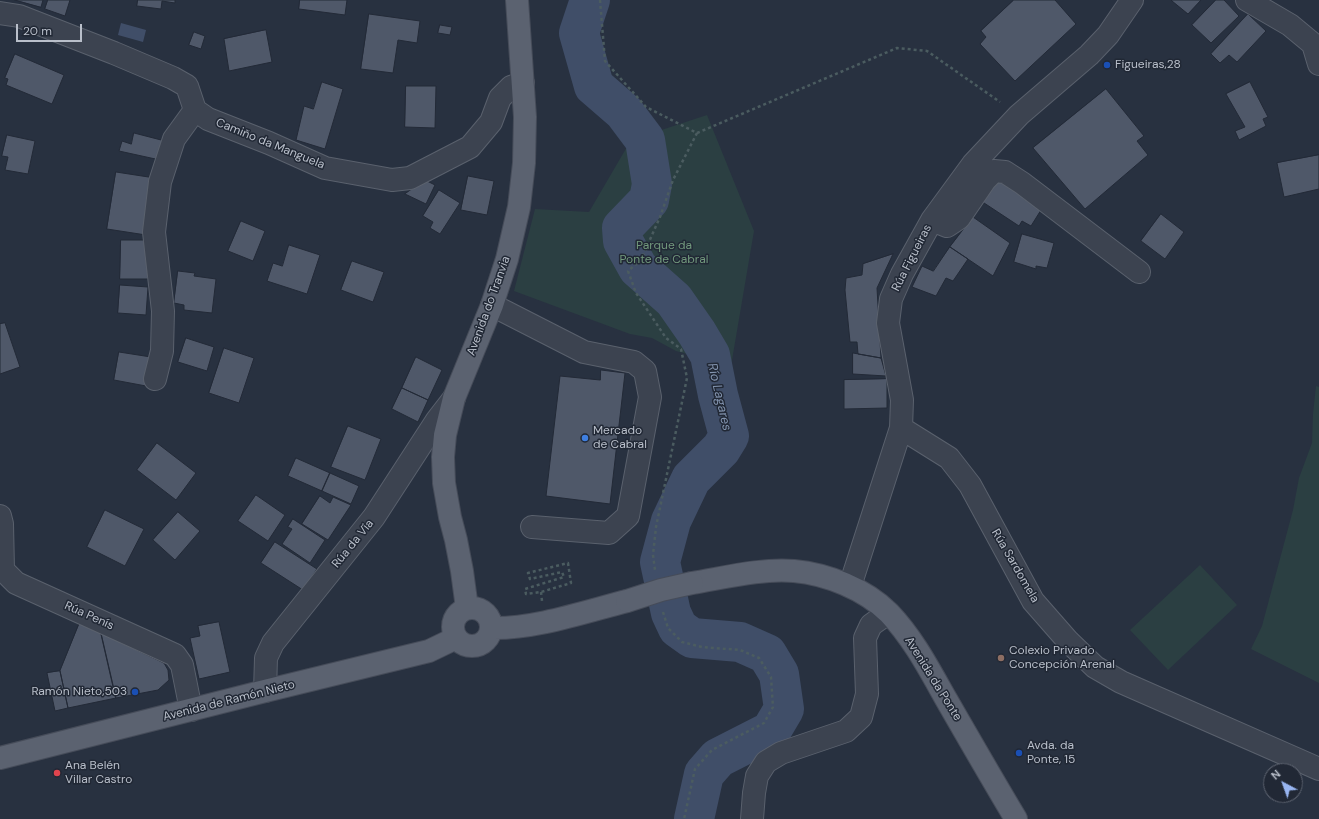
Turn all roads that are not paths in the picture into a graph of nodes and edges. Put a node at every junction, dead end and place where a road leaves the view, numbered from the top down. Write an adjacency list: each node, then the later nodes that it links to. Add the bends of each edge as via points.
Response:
1 (517, 0): 6 (main road, Avenida do Tranvia)
2 (1132, 0): 8 (street, Rúa Figueiras, via 1104,40 1019,115 973,164)
3 (1247, 0): 5 (street, via 1290,25 1313,44)
4 (0, 13): 7 (street, via 19,16 173,78 187,86)
5 (1319, 64)
6 (523, 83): 7 (street, Camiño da Manguela, via 511,87 500,98 491,122 470,147 410,178 392,180 325,168 208,119); 10 (main road, Avenida do Tranvia, via 524,163 519,207 507,259)
7 (195, 110): 11 (street, via 174,139 160,182 154,232 163,312 162,351)
8 (932, 220): 9 (street, via 947,226 959,218 984,180 994,171 1005,172); 13 (street, Rúa Figueiras, via 891,299 888,323 902,400)
9 (1139, 272)
10 (492, 305): 12 (main road, Avenida do Tranvia); 15 (street, via 584,352 634,362 645,370 650,397 628,516 609,533)
11 (155, 380)
12 (454, 398): 18 (main road, Avenida do Tranvia, via 445,434 444,482); 22 (street, Rúa da Vía, via 374,517 273,643 266,658)
13 (901, 428): 17 (street, Rúa Figueiras); 25 (street, Rúa Sardomela, via 949,458 970,485 1033,601 1095,667 1121,682)
14 (0, 516): 16 (street, Rúa Penís)
15 (532, 526)
16 (1, 571): 23 (street, Rúa Penís, via 16,583 175,655 182,665)
17 (850, 586): 19 (main road, Avenida da Ponte); 20 (main road, Avenida da Ponte, bridge, via 813,574 792,571 744,574 661,590 546,622)
18 (467, 608): 20 (main road, via 481,610 487,614); 21 (main road, via 454,620)
19 (888, 613): 26 (street, via 871,625 865,638 867,694 861,717 846,731 781,753 766,762 757,776); 27 (main road, Avenida da Ponte, via 916,646)
20 (492, 628): 21 (main road, via 484,642 477,646 469,646)
21 (456, 638): 22 (main road, Avenida de Ramón Nieto, via 429,651)
22 (265, 692): 23 (main road, Avenida de Ramón Nieto)
23 (191, 710): 24 (main road, Avenida de Ramón Nieto)
24 (0, 758)
25 (1319, 769)
26 (752, 819)
27 (1016, 819)

